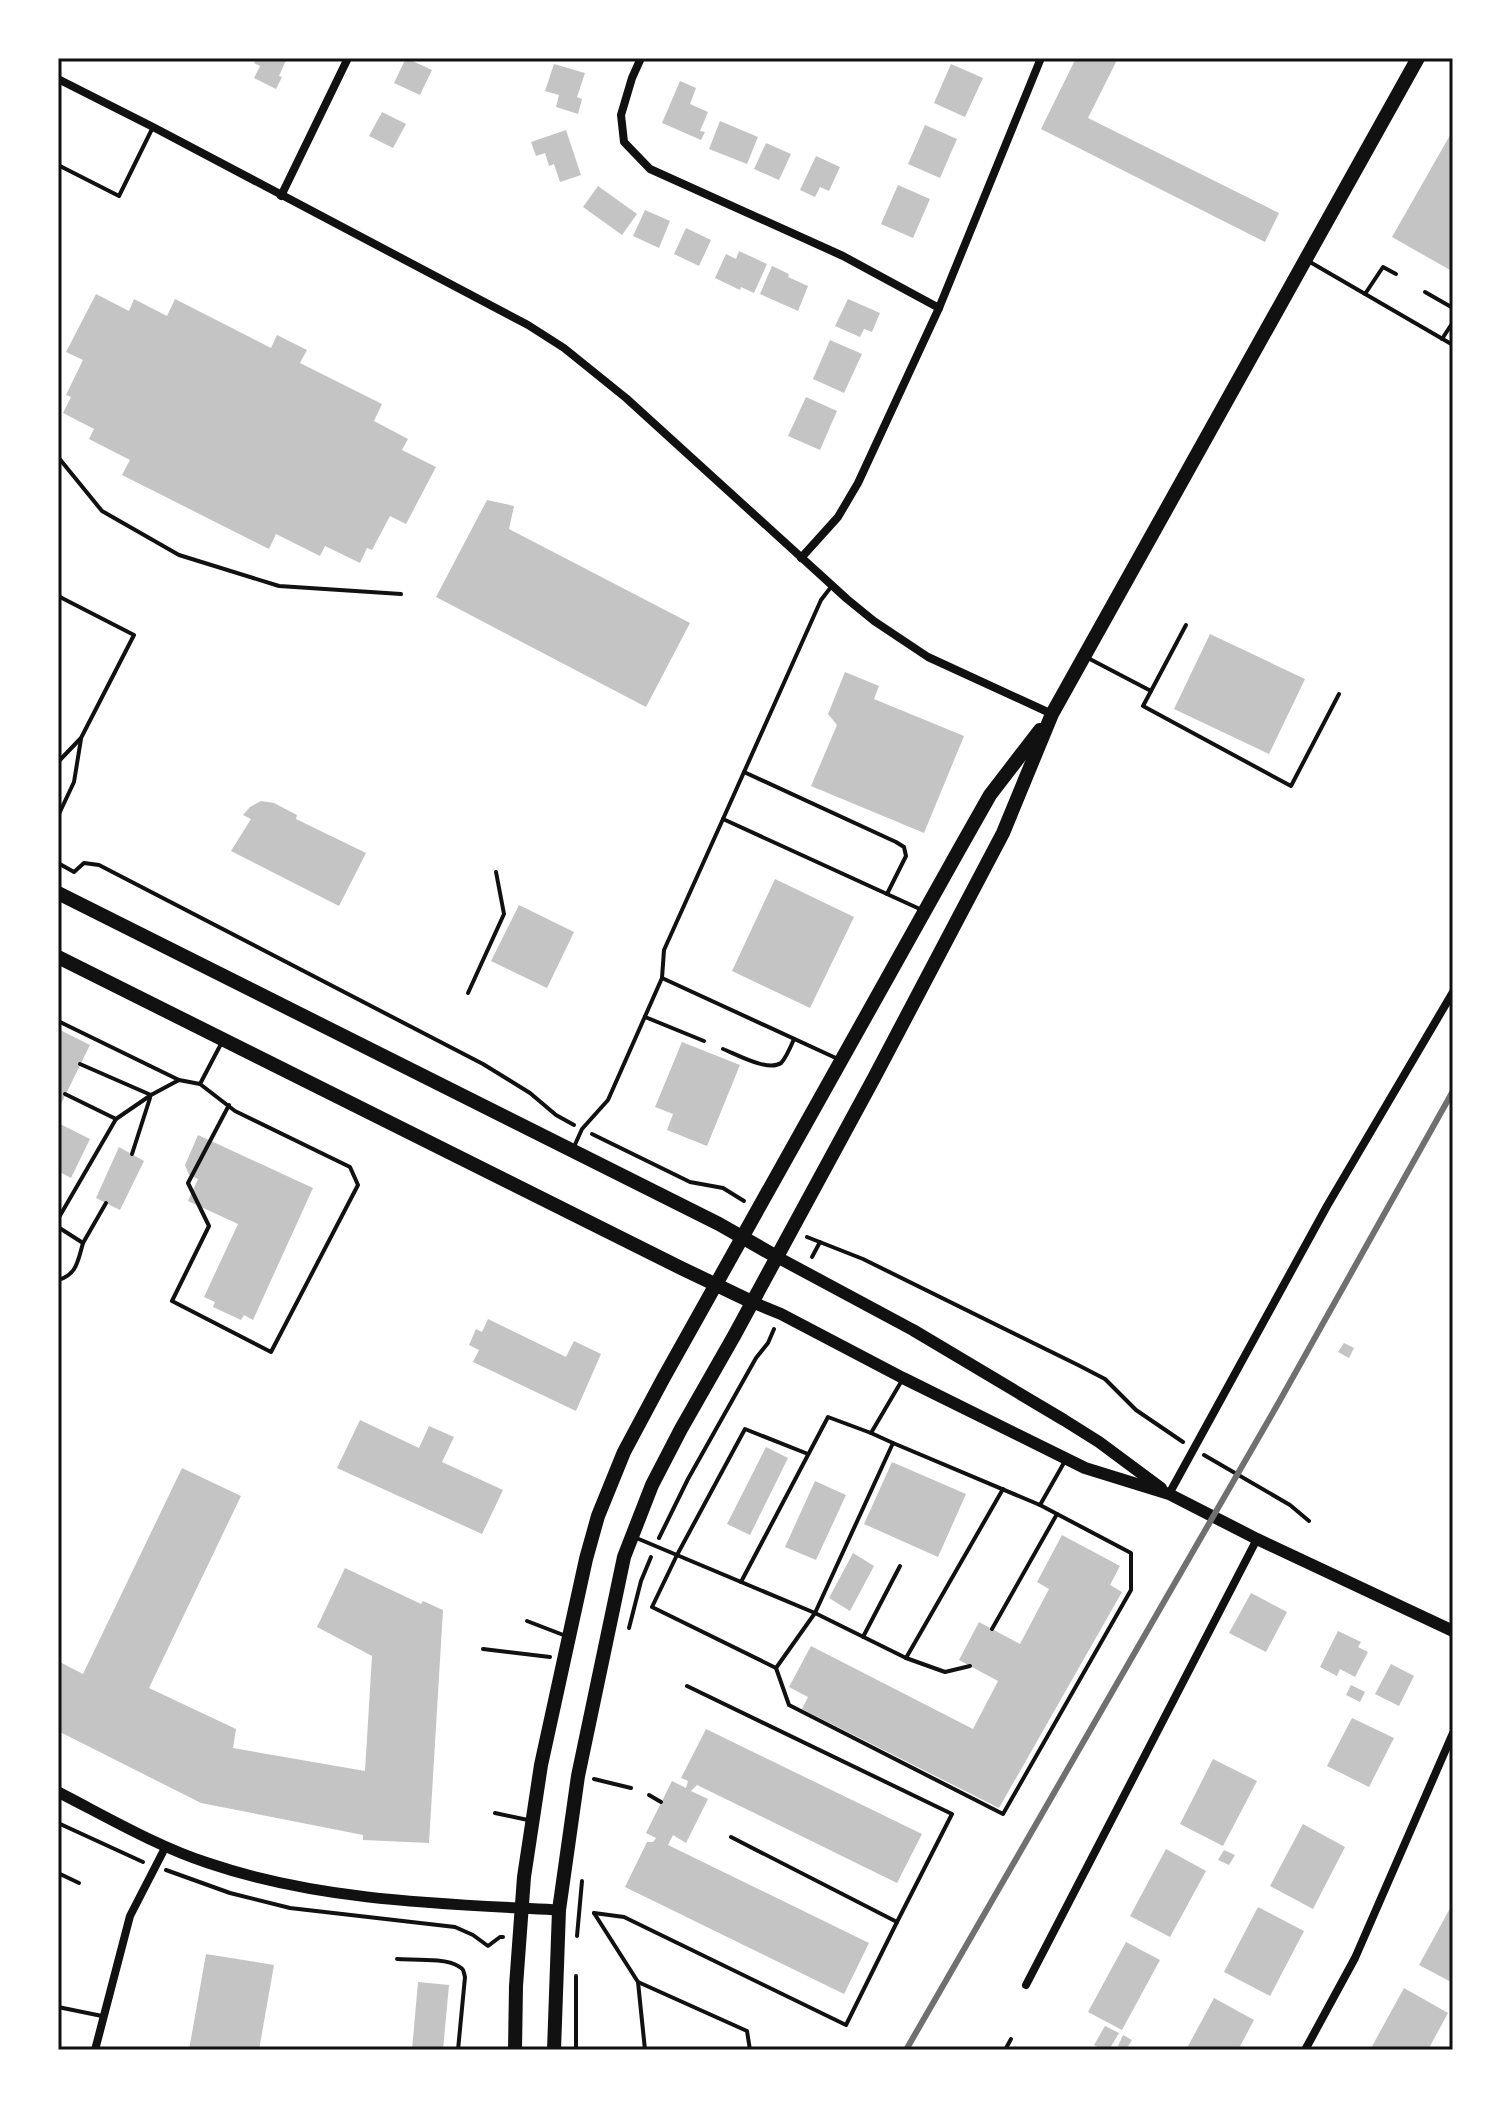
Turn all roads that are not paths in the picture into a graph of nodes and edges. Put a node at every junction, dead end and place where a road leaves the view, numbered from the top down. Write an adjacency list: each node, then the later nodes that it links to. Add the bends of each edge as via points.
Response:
1 (348, 58): 9 (street)
2 (641, 58): 14 (street, via 621,115 624,142 650,169 843,256)
3 (1028, 58): 5 (street)
4 (1418, 58): 10 (main road)
5 (1040, 61): 14 (street)
6 (58, 79): 7 (street)
7 (153, 127): 8 (lane, via 119,196); 9 (street)
8 (58, 165)
9 (281, 196): 20 (street, via 495,306 564,348)
10 (1304, 259): 13 (lane); 25 (main road)
11 (1396, 274): 13 (lane, via 1383,267)
12 (1425, 292): 15 (lane)
13 (1365, 294): 17 (lane)
14 (939, 308): 20 (street, via 858,483 838,517)
15 (1453, 308)
16 (1453, 322): 17 (lane)
17 (1442, 339): 18 (lane)
18 (1453, 345)
19 (58, 457): 22 (lane, via 102,511 179,555 279,586)
20 (801, 558): 21 (street)
21 (832, 586): 28 (street, via 928,657); 31 (lane)
22 (401, 594)
23 (58, 596): 29 (lane, via 134,635)
24 (1186, 625): 26 (lane)
25 (1084, 656): 26 (lane); 28 (main road)
26 (1151, 691): 27 (lane, via 1143,706 1291,786)
27 (1339, 694)
28 (1052, 714): 37 (main road, via 990,795); 63 (main road, via 1003,833)
29 (81, 738): 30 (lane); 32 (lane, via 74,782)
30 (58, 762)
31 (744, 772): 33 (lane); 36 (lane, via 904,847 906,856)
32 (58, 816)
33 (723, 819): 36 (lane); 39 (lane, via 664,950)
34 (496, 872): 41 (lane, via 504,914)
35 (58, 893): 56 (main road)
36 (887, 894): 37 (lane)
37 (925, 911): 48 (main road)
38 (58, 957): 44 (main road)
39 (662, 978): 42 (lane); 45 (lane)
40 (1453, 992): 73 (street, via 1327,1206)
41 (468, 993)
42 (645, 1017): 46 (lane); 56 (lane, via 608,1100 582,1129)
43 (58, 1021): 50 (lane)
44 (223, 1039): 51 (lane); 65 (main road)
45 (794, 1039): 47 (lane, via 776,1065); 48 (lane)
46 (704, 1041)
47 (723, 1049)
48 (842, 1061): 61 (main road)
49 (80, 1064): 53 (lane)
50 (179, 1080): 51 (lane); 53 (lane)
51 (200, 1084): 54 (lane)
52 (65, 1094): 55 (lane)
53 (151, 1095): 55 (lane); 57 (lane)
54 (229, 1105): 54 (lane, via 350,1167 358,1185 271,1352 172,1301 209,1226 188,1183)
55 (116, 1119): 59 (lane)
56 (573, 1150): 61 (main road)
57 (132, 1154)
58 (106, 1203): 62 (lane)
59 (58, 1219)
60 (58, 1227): 62 (lane)
61 (742, 1237): 63 (main road); 65 (main road)
62 (83, 1243): 64 (lane, via 74,1272)
63 (777, 1257): 66 (main road); 73 (main road, via 1064,1420)
64 (58, 1280)
65 (716, 1284): 66 (main road); 85 (main road, via 605,1495)
66 (752, 1302): 67 (main road); 76 (main road, via 652,1485)
67 (903, 1378): 68 (lane); 71 (main road)
68 (871, 1433): 69 (lane); 70 (lane, via 828,1417)
69 (893, 1443): 72 (lane); 81 (lane)
70 (808, 1454): 78 (lane, via 745,1429); 80 (lane)
71 (1066, 1459): 73 (main road); 74 (lane)
72 (1003, 1489): 74 (lane); 87 (lane)
73 (1169, 1494): 77 (main road)
74 (1040, 1505): 75 (lane)
75 (1057, 1514): 83 (lane); 89 (lane, via 1131,1553 1131,1590 1003,1814 789,1705)
76 (631, 1536): 78 (lane); 100 (main road, via 578,1776)
77 (1257, 1539): 84 (main road); 104 (street)
78 (677, 1555): 80 (lane); 89 (lane, via 652,1607)
79 (900, 1566): 86 (lane)
80 (741, 1582): 81 (lane)
81 (815, 1613): 86 (lane); 89 (lane)
82 (527, 1621): 85 (lane)
83 (992, 1629)
84 (1453, 1631)
85 (569, 1637): 94 (main road)
86 (863, 1637): 87 (lane)
87 (906, 1658): 88 (lane, via 945,1672)
88 (970, 1666)
89 (776, 1668)
90 (687, 1686): 101 (lane, via 952,1814)
91 (1453, 1733): 115 (street, via 1355,1958)
92 (58, 1792): 96 (street)
93 (495, 1813): 94 (lane)
94 (532, 1820): 99 (main road)
95 (731, 1837): 101 (lane)
96 (166, 1846): 99 (street, via 235,1872 311,1890); 106 (street, via 130,1916)
97 (58, 1873): 98 (lane)
98 (79, 1883)
99 (522, 1908): 100 (street); 110 (main road)
100 (559, 1910): 111 (main road)
101 (897, 1922): 103 (lane, via 846,2025 624,1917 594,1913)
102 (397, 1959): 109 (lane, via 447,1962 463,1969)
103 (638, 1982): 112 (lane); 113 (lane, via 747,2031)
104 (1026, 1985)
105 (58, 2007): 106 (lane)
106 (104, 2016): 108 (street)
107 (1011, 2039): 114 (lane)
108 (95, 2050)
109 (458, 2050)
110 (515, 2050)
111 (554, 2050)
112 (645, 2050)
113 (750, 2050)
114 (1005, 2050)
115 (1305, 2050)

